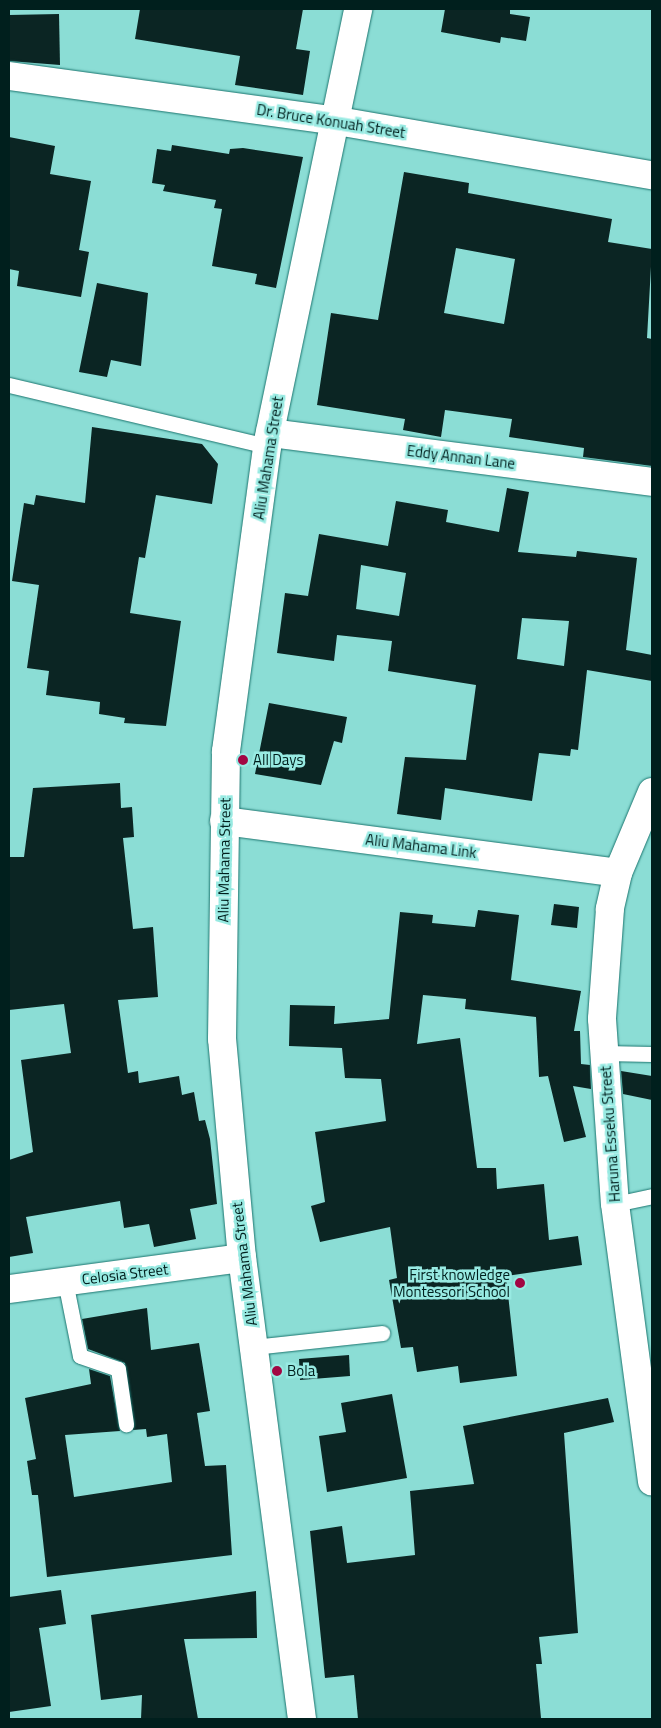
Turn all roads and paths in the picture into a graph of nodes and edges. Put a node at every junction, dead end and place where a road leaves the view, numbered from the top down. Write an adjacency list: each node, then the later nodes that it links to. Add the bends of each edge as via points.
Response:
1 (358, 9): 3 (street, Aliu Mahama Street)
2 (9, 76): 3 (street, Dr. Bruce Konuah Street)
3 (332, 120): 4 (street, Dr. Bruce Konuah Street); 6 (street, Aliu Mahama Street)
4 (652, 175)
5 (9, 384): 6 (lane)
6 (269, 440): 7 (street, Eddy Annan Lane); 9 (street, Aliu Mahama Street, via 226,751)
7 (652, 482)
8 (652, 792): 10 (street, Haruna Esseku Street)
9 (224, 821): 10 (street, Aliu Mahama Link); 15 (street, Aliu Mahama Street, via 222,1039)
10 (618, 873): 11 (street, Haruna Esseku Street, via 605,962)
11 (604, 1053): 12 (lane); 14 (street, Haruna Esseku Street)
12 (652, 1054)
13 (652, 1196): 14 (lane)
14 (614, 1204): 21 (street, Haruna Esseku Street)
15 (242, 1258): 16 (street, Celosia Street); 19 (street, Aliu Mahama Street)
16 (65, 1281): 17 (street, Celosia Street); 20 (lane, via 80,1356 118,1369)
17 (9, 1289)
18 (382, 1333): 19 (lane)
19 (254, 1347): 22 (street, Aliu Mahama Street)
20 (126, 1424)
21 (652, 1482)
22 (302, 1719)

